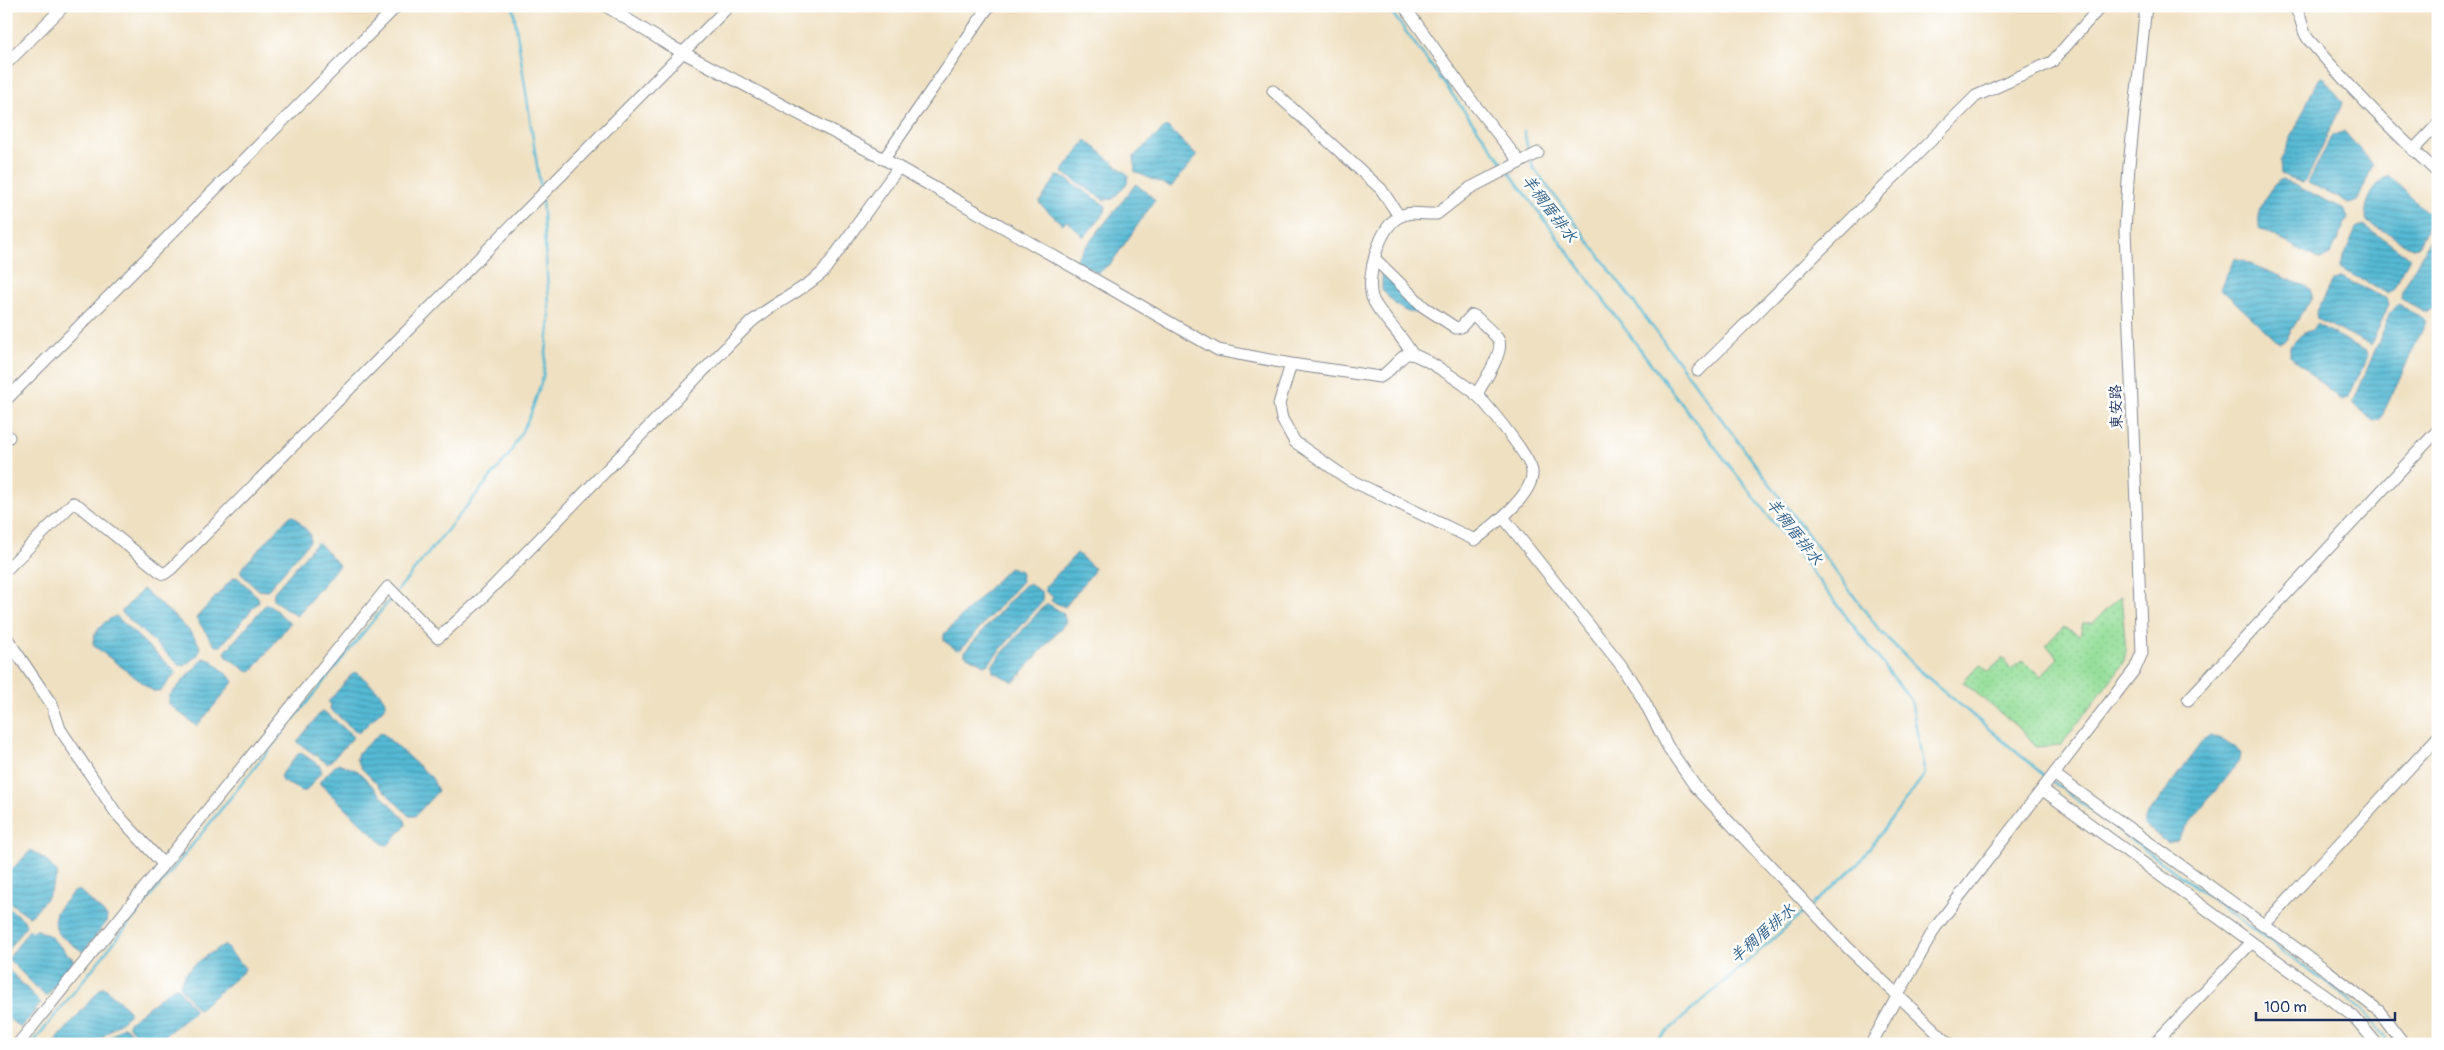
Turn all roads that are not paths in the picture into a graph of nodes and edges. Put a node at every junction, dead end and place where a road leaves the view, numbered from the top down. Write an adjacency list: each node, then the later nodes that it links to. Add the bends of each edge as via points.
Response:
1 (64, 6): 11 (street)
2 (397, 6): 26 (street)
3 (606, 6): 10 (street)
4 (729, 6): 10 (street)
5 (989, 6): 16 (street)
6 (1404, 6): 17 (street)
7 (2101, 6): 24 (street, via 2052,62 1976,96)
8 (2146, 6): 35 (street, 東安路, via 2125,230 2142,653 2135,669)
9 (2293, 6): 14 (street, via 2300,13 2307,38)
10 (683, 53): 16 (street); 31 (street, via 164,574 73,503)
11 (6, 64)
12 (1273, 91): 20 (street, via 1381,189)
13 (2438, 124): 14 (street)
14 (2414, 150): 19 (street)
15 (1538, 153): 17 (street)
16 (884, 159): 18 (street)
17 (1520, 162): 20 (street, via 1470,188 1436,214)
18 (898, 168): 23 (street, via 1218,350); 36 (street, via 823,272 810,284 766,308 750,323 476,604 438,638 388,587)
19 (2438, 172)
20 (1399, 216): 21 (street, via 1385,230)
21 (1375, 260): 22 (street, via 1372,298); 25 (street, via 1434,316 1456,328 1472,315 1499,339 1498,356)
22 (1412, 354): 23 (street, via 1406,354 1387,374 1380,376); 25 (street, via 1460,381)
23 (1291, 364): 30 (street, via 1279,404 1282,419 1295,442 1348,479 1475,540)
24 (1698, 371)
25 (1476, 395): 30 (street, via 1528,458 1532,472 1529,486)
26 (6, 400)
27 (2438, 430): 33 (street)
28 (6, 434): 29 (street, via 9,437)
29 (6, 439)
30 (1503, 517): 39 (street, via 1621,665 1695,786 1847,947)
31 (6, 570)
32 (6, 637): 36 (street, via 52,705 60,729 116,813)
33 (2188, 700)
34 (2438, 736): 37 (street)
35 (2049, 783): 37 (street); 38 (street); 39 (street, 東安路, via 1936,928)
36 (163, 864): 40 (street)
37 (2264, 925): 45 (street, via 2379,1011)
38 (2251, 943): 43 (street); 44 (street, via 2353,1016)
39 (1899, 995): 41 (street, 東安路); 42 (street)
40 (18, 1044)
41 (1871, 1044)
42 (1949, 1044)
43 (2154, 1044)
44 (2376, 1044)
45 (2404, 1044)

